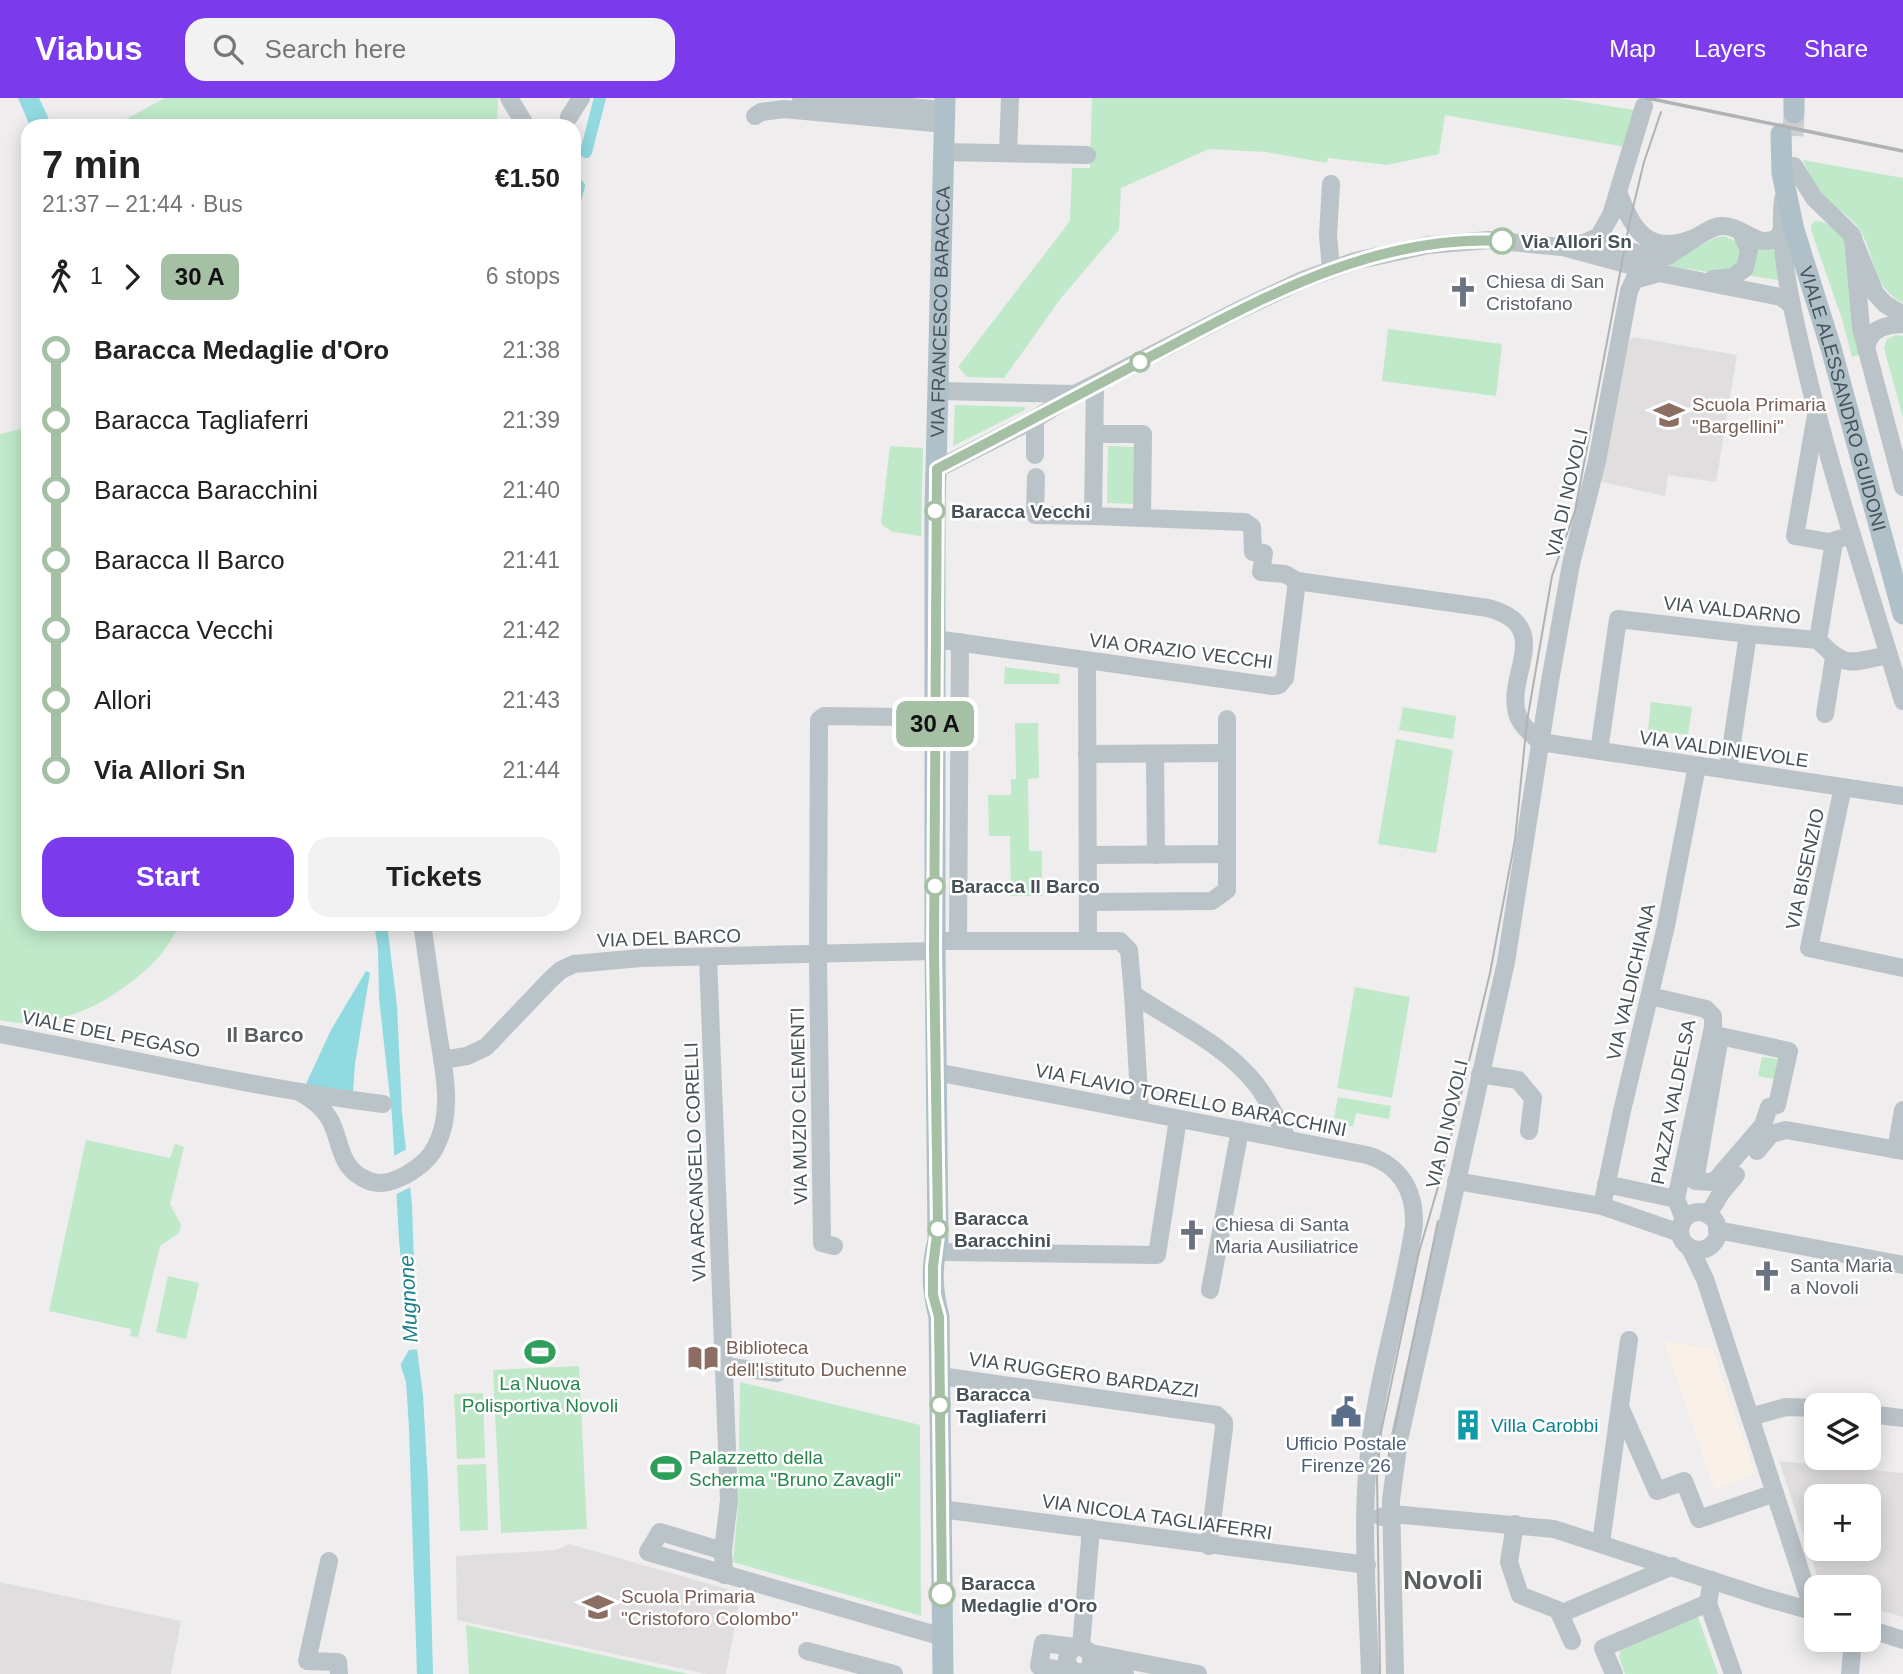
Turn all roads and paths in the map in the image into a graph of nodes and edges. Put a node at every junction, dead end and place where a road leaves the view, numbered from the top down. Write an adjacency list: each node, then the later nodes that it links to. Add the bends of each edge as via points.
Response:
1 (509, 98): 9 (street)
2 (581, 98): 8 (street)
3 (1010, 98): 11 (street)
4 (802, 102): 6 (street); 7 (street)
5 (1644, 106): 16 (street)
6 (945, 111): 10 (main road, VIA FRANCESCO BARACCA)
7 (755, 116)
8 (569, 117)
9 (522, 119)
10 (944, 152): 11 (street); 31 (main road, VIA FRANCESCO BARACCA)
11 (1008, 153): 12 (street)
12 (1087, 155)
13 (1794, 166): 15 (main road, VIALE ALESSANDRO GUIDONI, via 1787,135); 19 (street, via 1814,198); 44 (main road, VIALE ALESSANDRO GUIDONI, via 1804,220)
14 (1331, 184): 23 (street)
15 (1784, 185): 17 (street, VIALE ALESSANDRO GUIDONI); 46 (main road, VIALE ALESSANDRO GUIDONI)
16 (1619, 194): 20 (street, via 1630,220 1648,240 1664,245); 21 (street, via 1604,230)
17 (1782, 228): 18 (street, via 1779,237 1766,242); 26 (street, VIALE ALESSANDRO GUIDONI)
18 (1741, 232): 20 (street, via 1718,226); 25 (street, via 1749,250 1743,271 1730,277)
19 (1852, 236): 27 (street, via 1875,293); 29 (street, VIALE ALESSANDRO GUIDONI, via 1858,315)
20 (1694, 239): 21 (street, via 1657,258)
21 (1587, 242): 22 (street)
22 (1562, 247): 23 (street, via 1489,240 1443,243); 24 (street)
23 (1331, 269): 30 (street)
24 (1659, 273): 25 (street); 58 (street, VIA DI NOVOLI, via 1634,280 1629,291)
25 (1699, 279): 26 (street, via 1781,297)
26 (1792, 305): 33 (street, VIALE ALESSANDRO GUIDONI)
27 (1903, 315)
28 (1903, 324): 29 (street, via 1879,329)
29 (1866, 348): 39 (street, VIALE ALESSANDRO GUIDONI)
30 (1095, 385): 32 (street); 35 (street)
31 (939, 391): 32 (street); 37 (main road, VIA FRANCESCO BARACCA)
32 (1076, 394): 34 (street)
33 (1817, 412): 42 (street, VIALE ALESSANDRO GUIDONI); 43 (street, VIALE ALESSANDRO GUIDONI, via 1795,536)
34 (1035, 419): 36 (street); 37 (street)
35 (1094, 434): 40 (street); 41 (street, via 1143,434)
36 (1035, 455)
37 (937, 469): 48 (main road, VIA FRANCESCO BARACCA)
38 (1035, 477): 40 (street, via 1035,515)
39 (1903, 487)
40 (1093, 516): 41 (street)
41 (1142, 517): 45 (street, via 1245,522 1252,527 1253,552 1264,553 1261,572 1285,574)
42 (1852, 535): 43 (street, VIALE ALESSANDRO GUIDONI); 51 (street, VIALE ALESSANDRO GUIDONI)
43 (1834, 542): 49 (street)
44 (1903, 568)
45 (1297, 581): 53 (street, VIA ORAZIO VECCHI, via 1285,678 1277,686); 58 (street, via 1504,613 1517,624 1524,643 1516,709 1523,726)
46 (1903, 614)
47 (1748, 634): 49 (street, VIA VALDARNO); 59 (street, VIA VALDARNO, via 1618,619); 64 (street)
48 (935, 639): 50 (street, VIA ORAZIO VECCHI); 74 (main road, VIA FRANCESCO BARACCA)
49 (1818, 640): 52 (street, VIA VALDARNO)
50 (960, 642): 53 (street, VIA ORAZIO VECCHI); 73 (street)
51 (1889, 655): 52 (street, via 1854,661); 54 (street, VIALE ALESSANDRO GUIDONI)
52 (1834, 658): 55 (street)
53 (1087, 660): 61 (street)
54 (1903, 701)
55 (1825, 713)
56 (1227, 719): 60 (street)
57 (909, 732): 75 (street, via 903,717 824,716 819,720)
58 (1540, 742): 59 (street, VIA VALDINIEVOLE); 84 (street, VIA DI NOVOLI, via 1507,951)
59 (1599, 751): 63 (street, VIA VALDINIEVOLE)
60 (1227, 752): 62 (street); 67 (street)
61 (1087, 754): 62 (street); 68 (street)
62 (1155, 754): 69 (street)
63 (1697, 766): 64 (street, VIA VALDINIEVOLE); 79 (street, VIA VALDICHIANA)
64 (1728, 770): 65 (street, VIA VALDINIEVOLE)
65 (1843, 788): 66 (street, VIA VALDINIEVOLE); 77 (street, VIA BISENZIO, via 1809,948)
66 (1903, 796)
67 (1227, 854): 69 (street); 70 (street, via 1227,890 1212,901)
68 (1088, 855): 69 (street); 70 (street)
69 (1156, 855)
70 (1088, 902): 72 (street)
71 (423, 931): 82 (street)
72 (1088, 940): 73 (street, VIA DEL BARCO); 78 (street, VIA DEL BARCO, via 1116,940 1125,945)
73 (958, 941): 74 (street, VIA DEL BARCO)
74 (935, 946): 75 (street, VIA DEL BARCO); 83 (main road, VIA FRANCESCO BARACCA)
75 (818, 954): 76 (street, VIA DEL BARCO); 101 (street, VIA MUZIO CLEMENTI, via 822,1243)
76 (708, 957): 82 (street, VIA DEL BARCO, via 574,964 550,980 486,1046 467,1056); 107 (street, VIA ARCANGELO CORELLI)
77 (1903, 968)
78 (1133, 994): 88 (street); 92 (street, via 1237,1063 1257,1086)
79 (1650, 996): 95 (street, VIA VALDICHIANA); 96 (street, PIAZZA VALDELSA, via 1706,1009 1713,1016)
80 (0, 1034): 85 (street, VIALE DEL PEGASO)
81 (1720, 1036): 81 (street, PIAZZA VALDELSA, via 1789,1051 1777,1105 1769,1107 1763,1125 1714,1182 1695,1181)
82 (442, 1060): 85 (street, via 444,1121 436,1147 424,1162 388,1183 357,1175 345,1161 330,1118)
83 (936, 1072): 88 (street, VIA FLAVIO TORELLO BARACCHINI); 102 (main road, VIA FRANCESCO BARACCA)
84 (1480, 1074): 91 (street, via 1518,1080 1533,1098); 94 (street, VIA DI NOVOLI)
85 (302, 1094): 86 (street)
86 (383, 1104)
87 (1903, 1110): 93 (street)
88 (1140, 1111): 89 (street, VIA FLAVIO TORELLO BARACCHINI)
89 (1178, 1119): 90 (street, VIA FLAVIO TORELLO BARACCHINI); 102 (street, via 1157,1255)
90 (1240, 1130): 92 (street, VIA FLAVIO TORELLO BARACCHINI); 105 (street)
91 (1529, 1131)
92 (1288, 1140): 97 (street, VIA FLAVIO TORELLO BARACCHINI, via 1382,1161 1402,1178)
93 (1899, 1151): 99 (street, via 1786,1130 1774,1132 1721,1193)
94 (1456, 1181): 98 (street); 118 (street, VIA DI NOVOLI, via 1399,1440)
95 (1606, 1184): 96 (street); 98 (street, VIA VALDICHIANA)
96 (1676, 1199): 100 (street, PIAZZA VALDELSA)
97 (1413, 1205): 115 (street, VIA DI NOVOLI, via 1413,1232 1372,1425)
98 (1602, 1206): 100 (street)
99 (1712, 1230): 100 (street, via 1698,1250); 100 (street, via 1695,1213); 103 (street); 104 (street)
100 (1685, 1233): 104 (street, PIAZZA VALDELSA)
101 (834, 1246)
102 (940, 1246): 109 (main road, VIA FRANCESCO BARACCA, via 933,1266)
103 (1903, 1265)
104 (1705, 1279): 113 (street, PIAZZA VALDELSA)
105 (1210, 1290)
106 (1629, 1340): 110 (street)
107 (725, 1366): 108 (street); 124 (street, VIA ARCANGELO CORELLI, via 729,1500)
108 (777, 1373)
109 (940, 1376): 117 (main road, VIA FRANCESCO BARACCA); 123 (street, VIA RUGGERO BARDAZZI, via 1220,1418 1224,1428)
110 (1620, 1407): 116 (street, via 1657,1491 1684,1481 1699,1519); 122 (street)
111 (1804, 1407): 113 (street)
112 (1881, 1415): 114 (street)
113 (1751, 1417): 116 (street, PIAZZA VALDELSA)
114 (1903, 1418)
115 (1367, 1482): 118 (street, via 1377,1504); 121 (street, VIA DI NOVOLI)
116 (1775, 1493): 129 (street, PIAZZA VALDELSA)
117 (942, 1509): 120 (street, VIA NICOLA TAGLIAFERRI); 135 (main road, VIA FRANCESCO BARACCA)
118 (1392, 1514): 119 (street); 121 (street, via 1377,1519); 147 (street, VIA DI NOVOLI)
119 (1515, 1524): 122 (street, via 1552,1528); 133 (street, via 1509,1562 1520,1595)
120 (1091, 1528): 123 (street, VIA NICOLA TAGLIAFERRI); 140 (street)
121 (1366, 1536): 126 (street, VIA DI NOVOLI)
122 (1601, 1543): 127 (street)
123 (1209, 1546): 126 (street, VIA NICOLA TAGLIAFERRI)
124 (723, 1551): 128 (street, VIA ARCANGELO CORELLI); 128 (street, via 660,1532 648,1552)
125 (329, 1561): 141 (street, via 307,1661 338,1662)
126 (1367, 1565): 146 (street, VIA DI NOVOLI)
127 (1673, 1566): 130 (street); 133 (street)
128 (724, 1574): 135 (street)
129 (1804, 1579)
130 (1712, 1580): 131 (street); 132 (street)
131 (1708, 1603): 148 (street, via 1603,1648); 149 (street)
132 (1804, 1608)
133 (1560, 1614): 137 (street)
134 (1881, 1633): 136 (street)
135 (943, 1637): 143 (main road, VIA FRANCESCO BARACCA)
136 (1903, 1640)
137 (1572, 1641)
138 (807, 1651): 142 (street)
139 (1852, 1652): 150 (street)
140 (1082, 1662): 144 (street); 145 (street)
141 (339, 1674)
142 (894, 1674)
143 (943, 1674)
144 (1125, 1674)
145 (1198, 1674)
146 (1370, 1674)
147 (1395, 1674)
148 (1614, 1674)
149 (1733, 1674)
150 (1850, 1674)

